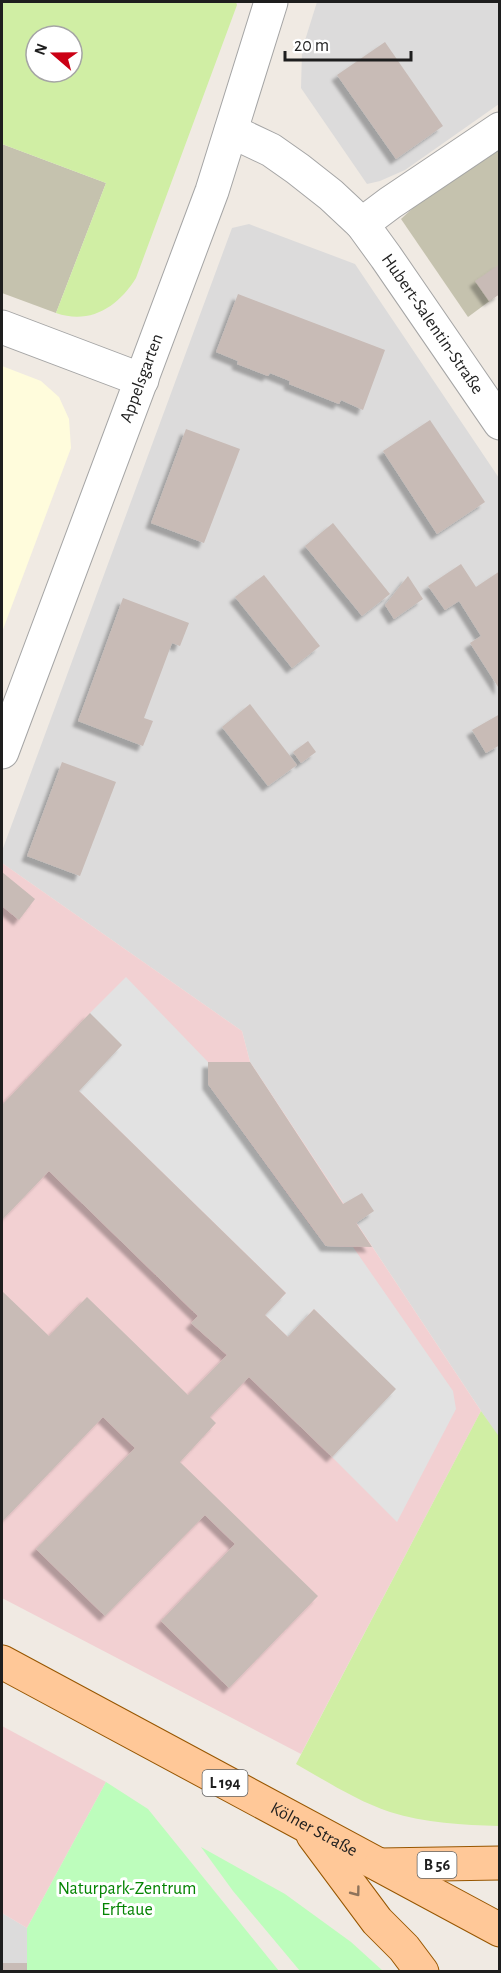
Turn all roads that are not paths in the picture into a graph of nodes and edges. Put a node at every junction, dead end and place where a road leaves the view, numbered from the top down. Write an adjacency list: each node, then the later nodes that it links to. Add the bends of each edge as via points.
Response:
1 (271, 2): 3 (street, Appelsgarten)
2 (500, 129): 4 (street)
3 (231, 131): 4 (street, Hubert-Salentin-Straße, via 298,168); 6 (street, Appelsgarten)
4 (362, 225): 7 (street, Hubert-Salentin-Straße)
5 (2, 327): 6 (street)
6 (142, 380): 8 (street, Appelsgarten)
7 (500, 423)
8 (2, 752)
9 (2, 1662): 10 (main road, Kölner Straße / L 194)
10 (308, 1828): 12 (main road, Kölner Straße / L 194); 14 (main road, L 194, one-way to 14, via 377,1921)
11 (500, 1863): 12 (main road, B 56)
12 (375, 1865): 13 (main road, Kölner Straße / L 194)
13 (500, 1930)
14 (422, 1971)

